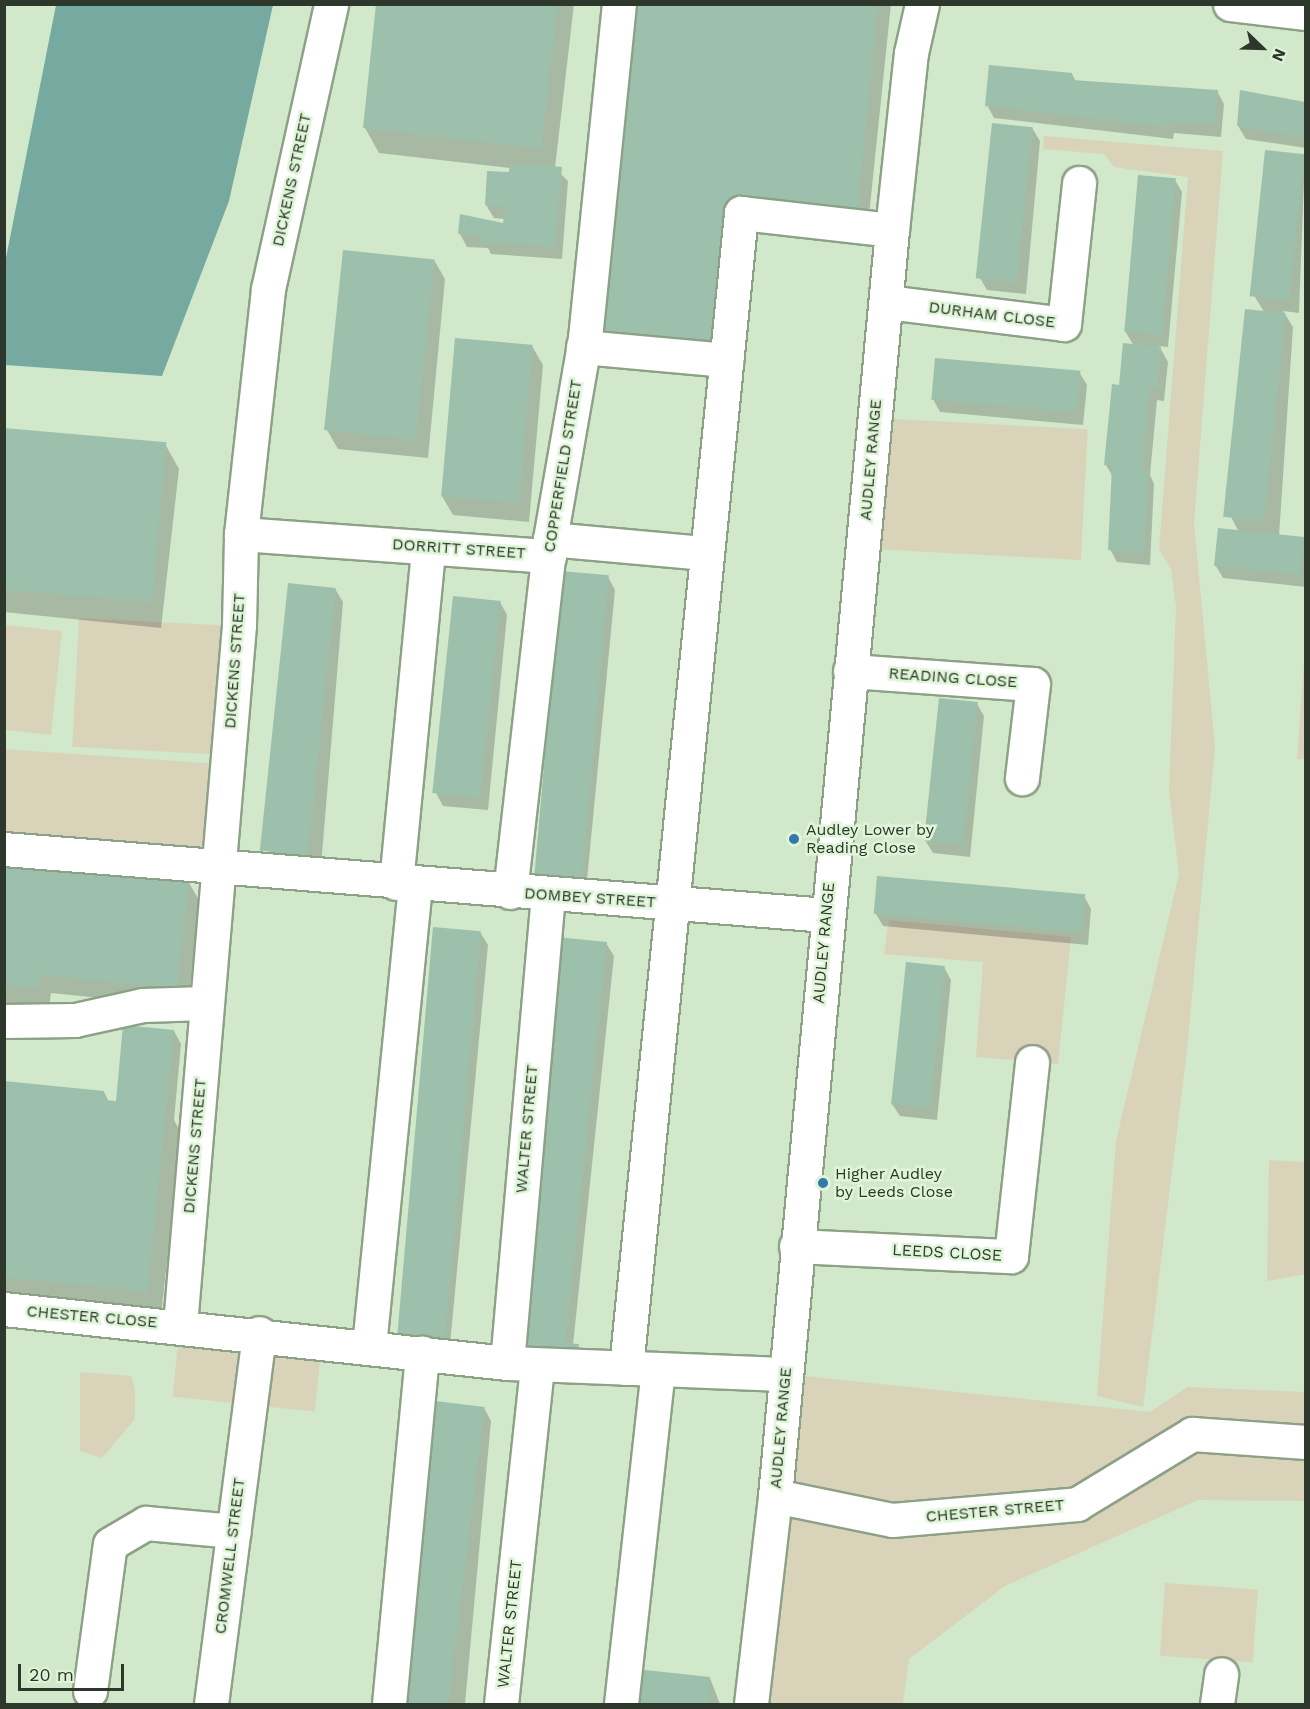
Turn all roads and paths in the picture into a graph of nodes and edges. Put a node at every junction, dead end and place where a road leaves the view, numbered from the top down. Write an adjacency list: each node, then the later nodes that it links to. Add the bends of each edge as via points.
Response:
1 (331, 4): 11 (main road, DICKENS STREET, via 268,289)
2 (619, 4): 9 (main road, COPPERFIELD STREET)
3 (922, 4): 7 (main road, AUDLEY RANGE, via 911,53)
4 (1247, 5): 5 (main road)
5 (1305, 13)
6 (1079, 183): 8 (main road, DURHAM CLOSE, via 1064,324)
7 (892, 230): 8 (main road, AUDLEY RANGE); 10 (main road, via 741,213)
8 (886, 302): 15 (main road, AUDLEY RANGE)
9 (584, 347): 10 (main road); 12 (main road, COPPERFIELD STREET, via 570,397)
10 (726, 360): 14 (main road)
11 (241, 534): 13 (main road, DORRITT STREET); 18 (main road, DICKENS STREET, via 239,625)
12 (550, 547): 13 (main road, DORRITT STREET); 14 (main road, DORRITT STREET); 20 (main road, COPPERFIELD STREET)
13 (428, 548): 19 (main road)
14 (705, 553): 22 (main road)
15 (850, 671): 16 (main road, READING CLOSE, via 1033,684); 23 (main road, AUDLEY RANGE)
16 (1022, 778)
17 (4, 849): 18 (main road, DOMBEY STREET)
18 (218, 866): 19 (main road, DOMBEY STREET); 24 (main road, DICKENS STREET)
19 (406, 884): 20 (main road, DOMBEY STREET); 31 (main road)
20 (510, 892): 21 (main road, DOMBEY STREET)
21 (548, 894): 22 (main road, DOMBEY STREET); 33 (main road, WALTER STREET)
22 (673, 904): 23 (main road, DOMBEY STREET); 34 (main road)
23 (826, 915): 27 (main road, AUDLEY RANGE)
24 (206, 1003): 25 (main road, via 143,1005 75,1020); 29 (main road, DICKENS STREET)
25 (4, 1022)
26 (1032, 1062): 27 (main road, LEEDS CLOSE, via 1011,1256)
27 (796, 1246): 36 (main road, AUDLEY RANGE)
28 (4, 1309): 29 (main road, CHESTER CLOSE)
29 (180, 1325): 30 (main road, CHESTER CLOSE)
30 (259, 1333): 31 (main road, CHESTER CLOSE); 39 (main road, CROMWELL STREET)
31 (369, 1346): 32 (main road, CHESTER CLOSE)
32 (422, 1353): 33 (main road, CHESTER CLOSE); 42 (main road)
33 (522, 1364): 34 (main road, CHESTER CLOSE); 43 (main road, WALTER STREET)
34 (626, 1368): 35 (main road, CHESTER CLOSE)
35 (658, 1369): 36 (main road, CHESTER CLOSE); 44 (main road)
36 (785, 1374): 38 (main road, AUDLEY RANGE)
37 (1305, 1442): 38 (main road, CHESTER STREET, via 1192,1434 1077,1504 892,1520)
38 (776, 1496): 45 (main road, AUDLEY RANGE)
39 (234, 1531): 40 (main road, via 146,1523 110,1544); 41 (main road, CROMWELL STREET)
40 (90, 1691)
41 (211, 1704)
42 (389, 1704)
43 (501, 1704)
44 (621, 1704)
45 (751, 1704)

